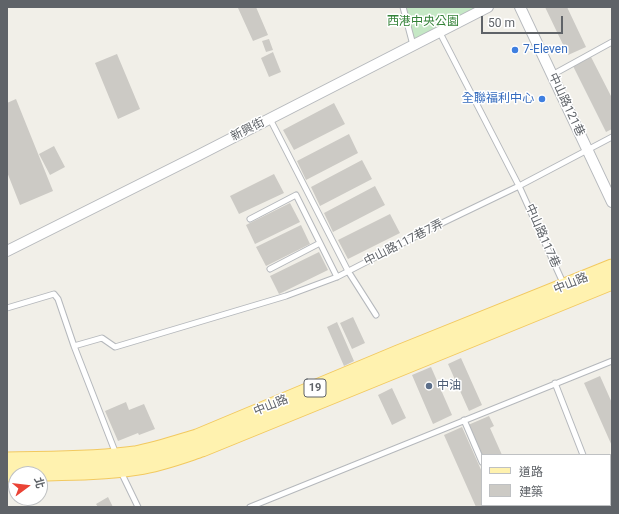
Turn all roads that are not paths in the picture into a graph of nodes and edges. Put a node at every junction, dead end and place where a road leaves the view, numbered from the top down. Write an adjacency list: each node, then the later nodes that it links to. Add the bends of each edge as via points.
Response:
1 (403, 7): 6 (lane)
2 (488, 7): 4 (street, 新興街)
3 (520, 7): 7 (street, 中山路121巷)
4 (439, 31): 6 (street, 新興街); 11 (lane, 中山路117巷)
5 (612, 42): 7 (lane)
6 (413, 45): 8 (street, 新興街)
7 (552, 75): 10 (street, 中山路121巷)
8 (270, 119): 15 (street, 新興街); 18 (lane)
9 (612, 137): 10 (lane, 中山路117巷7弄)
10 (588, 150): 11 (lane, 中山路117巷7弄); 12 (street, 中山路121巷)
11 (519, 186): 18 (lane, 中山路117巷7弄); 21 (lane, 中山路117巷)
12 (612, 202)
13 (250, 219): 14 (lane, via 296,195)
14 (320, 243): 17 (lane); 19 (lane)
15 (7, 251)
16 (612, 267): 21 (main road, 中山路 / 19)
17 (270, 269)
18 (348, 271): 19 (lane, 中山路117巷7弄); 23 (lane)
19 (337, 277): 24 (lane, 中山路117巷7弄, via 286,296 115,347 102,338)
20 (612, 282): 25 (main road, 中山路 / 19)
21 (564, 286): 25 (main road, 中山路 / 19)
22 (7, 308): 24 (lane, via 54,294)
23 (376, 315)
24 (74, 346): 32 (lane)
25 (401, 360): 32 (main road, 中山路 / 19, via 197,437 136,454)
26 (612, 361): 27 (lane)
27 (554, 383): 28 (lane); 29 (lane)
28 (464, 420): 31 (lane); 35 (lane)
29 (582, 454)
30 (7, 460): 32 (main road, 中山路 / 19)
31 (481, 460)
32 (118, 462): 33 (main road, 中山路 / 19); 34 (lane)
33 (7, 474)
34 (138, 507)
35 (250, 507)

